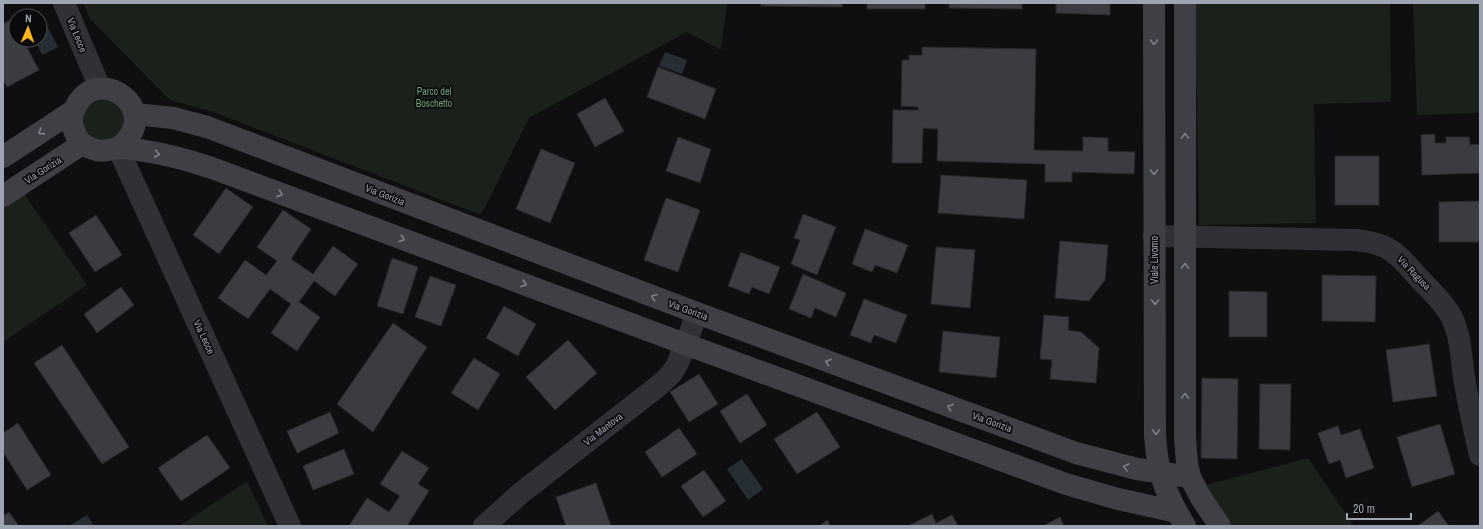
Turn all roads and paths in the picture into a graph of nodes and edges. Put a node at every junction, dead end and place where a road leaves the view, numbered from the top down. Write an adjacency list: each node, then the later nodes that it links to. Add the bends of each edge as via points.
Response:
1 (64, 3): 4 (street, Via Lecce)
2 (1154, 3): 11 (street, Viale Livorno, one-way to 11)
3 (1185, 3): 12 (street, one-way to 3)
4 (100, 88): 5 (street, via 83,96); 6 (street, via 118,92 126,97)
5 (73, 111): 7 (street, via 73,129); 9 (street, one-way to 9)
6 (135, 114): 8 (street, via 132,134); 13 (street, Via Gorizia, one-way to 6, via 207,127 173,118)
7 (82, 144): 8 (street, via 98,151); 10 (street, Via Gorizia)
8 (118, 148): 14 (street, one-way to 14, via 173,157 212,168); 19 (street, Via Lecce)
9 (3, 157)
10 (3, 196)
11 (1154, 236): 12 (street, Via Ragusa); 16 (street, Viale Livorno, one-way to 16, via 1155,435)
12 (1185, 237): 15 (street, Via Ragusa, via 1357,240 1380,244 1395,253 1438,299 1452,318 1460,345); 17 (street, one-way to 12, via 1185,438)
13 (697, 313): 14 (street, Via Mantova); 16 (street, Via Gorizia, one-way to 13, via 1122,466 1076,452)
14 (685, 344): 18 (street, via 1066,484); 20 (street, Via Mantova, via 671,373 661,383 521,493)
15 (1480, 455)
16 (1160, 473): 17 (street, Via Gorizia); 18 (street, Viale Livorno, via 1166,492)
17 (1190, 476): 21 (street)
18 (1181, 519)
19 (290, 526)
20 (484, 526)
21 (1220, 526)

